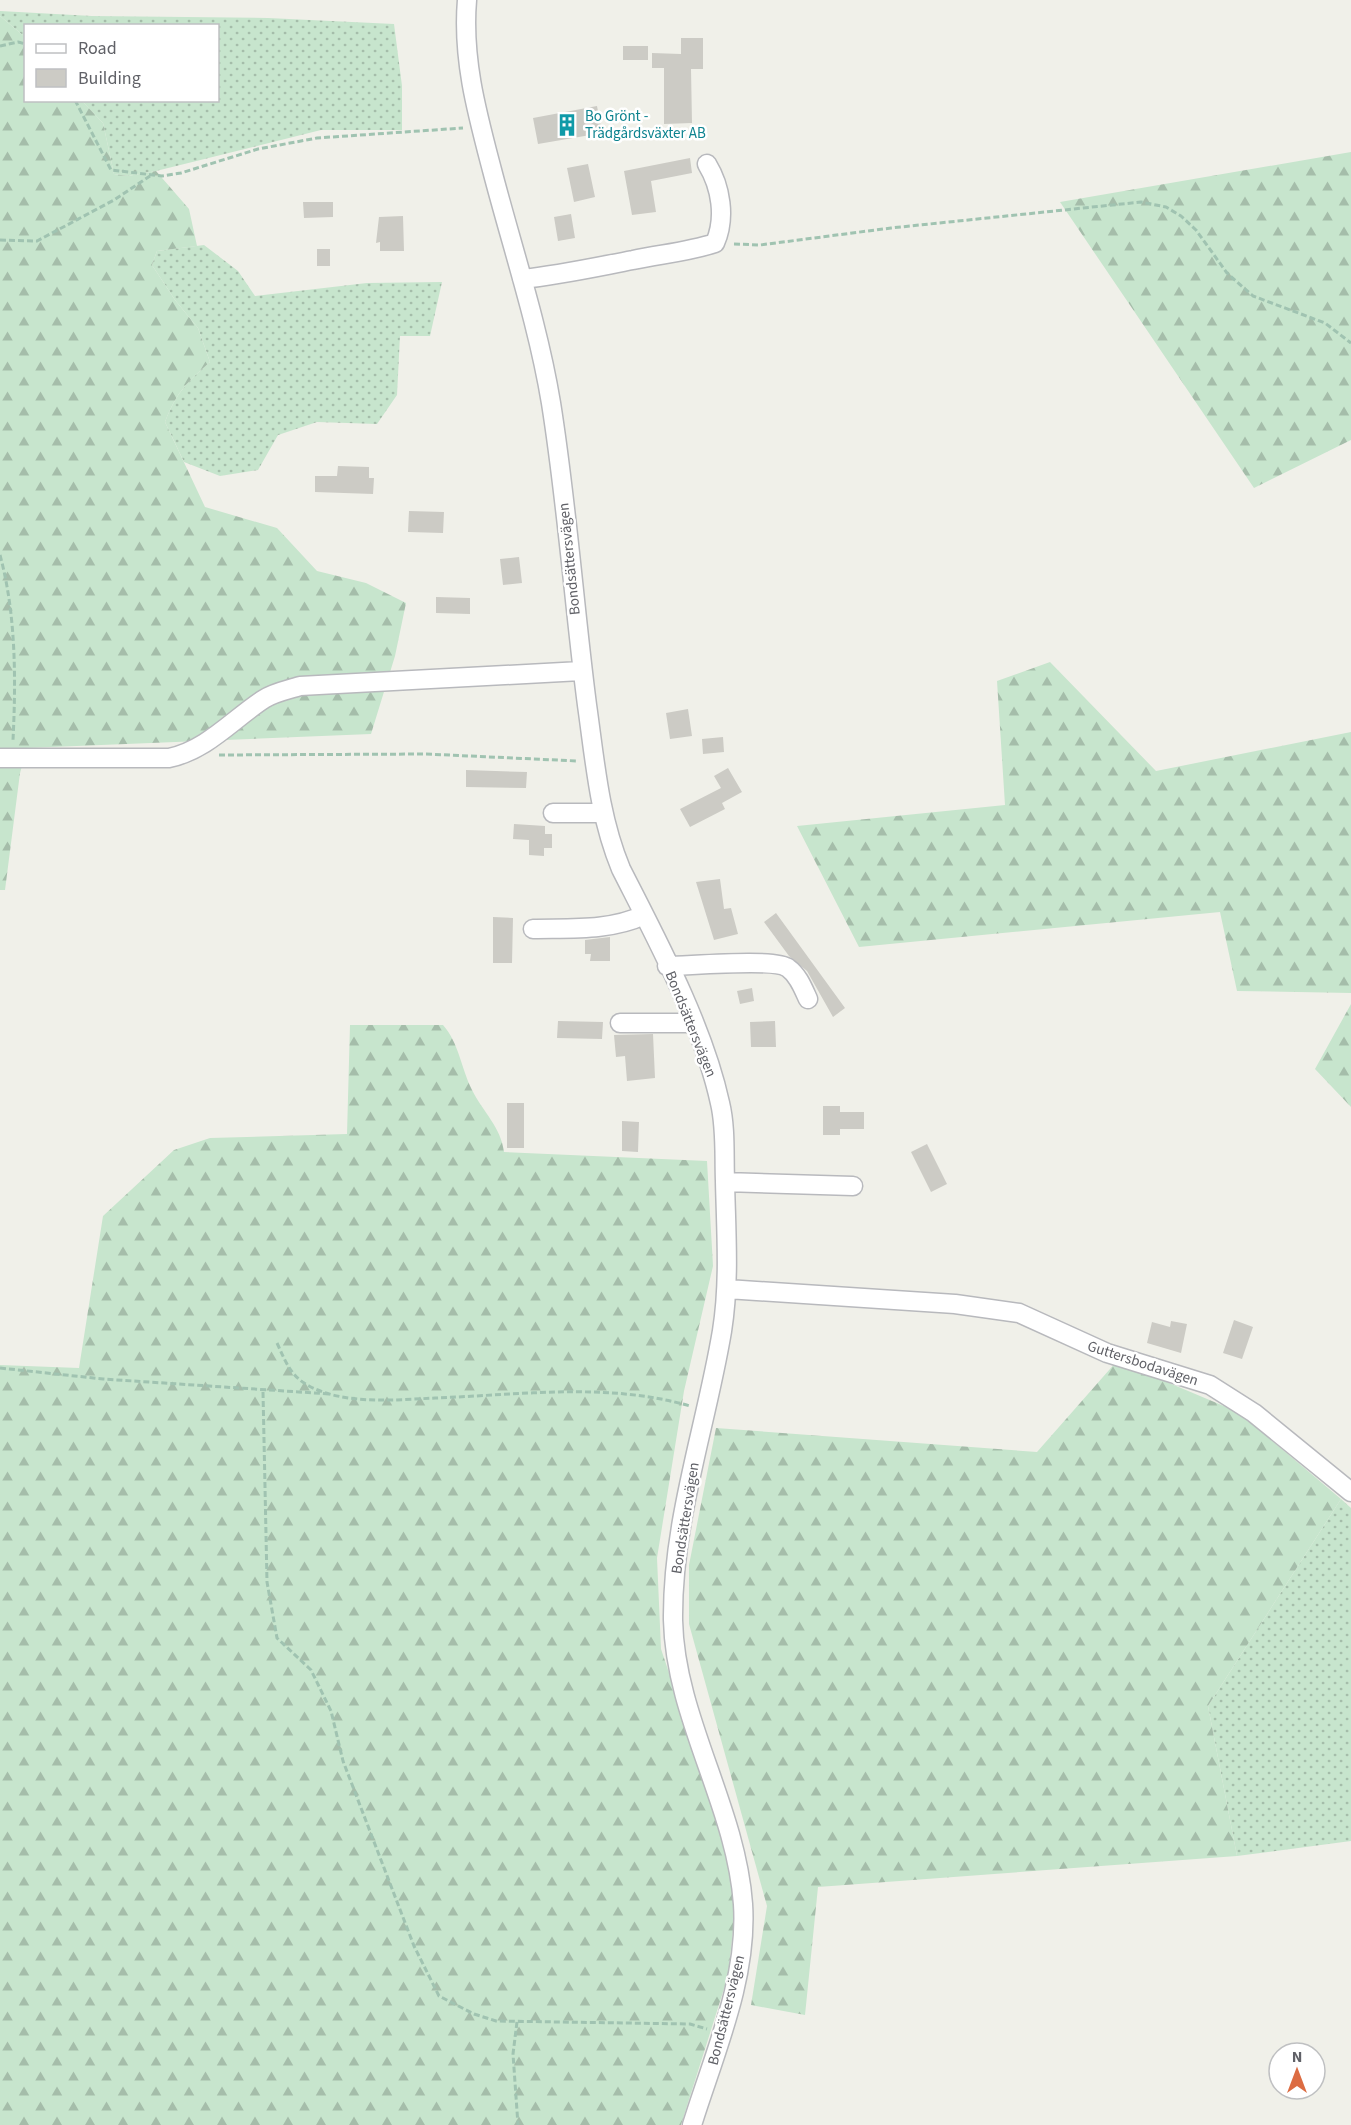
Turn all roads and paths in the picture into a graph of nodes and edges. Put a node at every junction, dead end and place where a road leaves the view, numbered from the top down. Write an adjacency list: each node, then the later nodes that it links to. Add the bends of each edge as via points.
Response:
1 (467, 0): 5 (street, Bondsättersvägen, via 465,32)
2 (24, 44): 3 (path)
3 (0, 46)
4 (76, 102): 7 (path, via 111,170)
5 (481, 129): 7 (path, via 443,128 317,138 258,149 181,173); 10 (street, Bondsättersvägen)
6 (707, 164): 9 (street, via 717,180 720,205 721,229)
7 (151, 175): 8 (path, via 114,200 37,241)
8 (0, 240)
9 (715, 243): 10 (street, via 574,273); 11 (path, via 760,245 1141,202 1166,207 1181,216 1227,273 1253,296 1324,323)
10 (522, 279): 13 (street, Bondsättersvägen, via 551,402)
11 (1351, 343)
12 (0, 555): 15 (path, via 9,599 15,694)
13 (581, 671): 15 (street, via 300,686 265,699 237,721 169,758); 16 (street, Bondsättersvägen)
14 (215, 755): 16 (path, via 426,754)
15 (6, 758)
16 (595, 761): 18 (street, Bondsättersvägen)
17 (553, 813): 18 (street)
18 (602, 813): 19 (street, Bondsättersvägen, via 614,852)
19 (644, 915): 20 (street, via 627,923 598,927); 21 (street, Bondsättersvägen)
20 (533, 929)
21 (667, 966): 22 (street, via 787,967); 24 (street, Bondsättersvägen)
22 (808, 999)
23 (620, 1023): 24 (street)
24 (693, 1023): 25 (street, Bondsättersvägen, via 721,1106)
25 (725, 1182): 26 (street); 27 (street, Bondsättersvägen)
26 (853, 1186)
27 (727, 1289): 32 (street, Bondsättersvägen); 33 (street, Guttersbodavägen, via 955,1304 1019,1313 1107,1353 1210,1385 1254,1413)
28 (277, 1342): 31 (path, via 289,1370 308,1385)
29 (0, 1368): 30 (path)
30 (263, 1392): 31 (path); 34 (path, via 267,1582 277,1638 311,1670 331,1711 347,1772 414,1946 439,1996 496,2022)
31 (336, 1394): 32 (path, via 386,1400 554,1392 623,1394 666,1399)
32 (706, 1410): 35 (street, Bondsättersvägen, via 684,1511 673,1618 675,1652 717,1788 743,1903 743,1941)
33 (1351, 1492)
34 (517, 2022): 35 (path, via 690,2024); 36 (path, via 513,2054)
35 (722, 2033): 37 (street, Bondsättersvägen)
36 (518, 2125)
37 (692, 2125)

